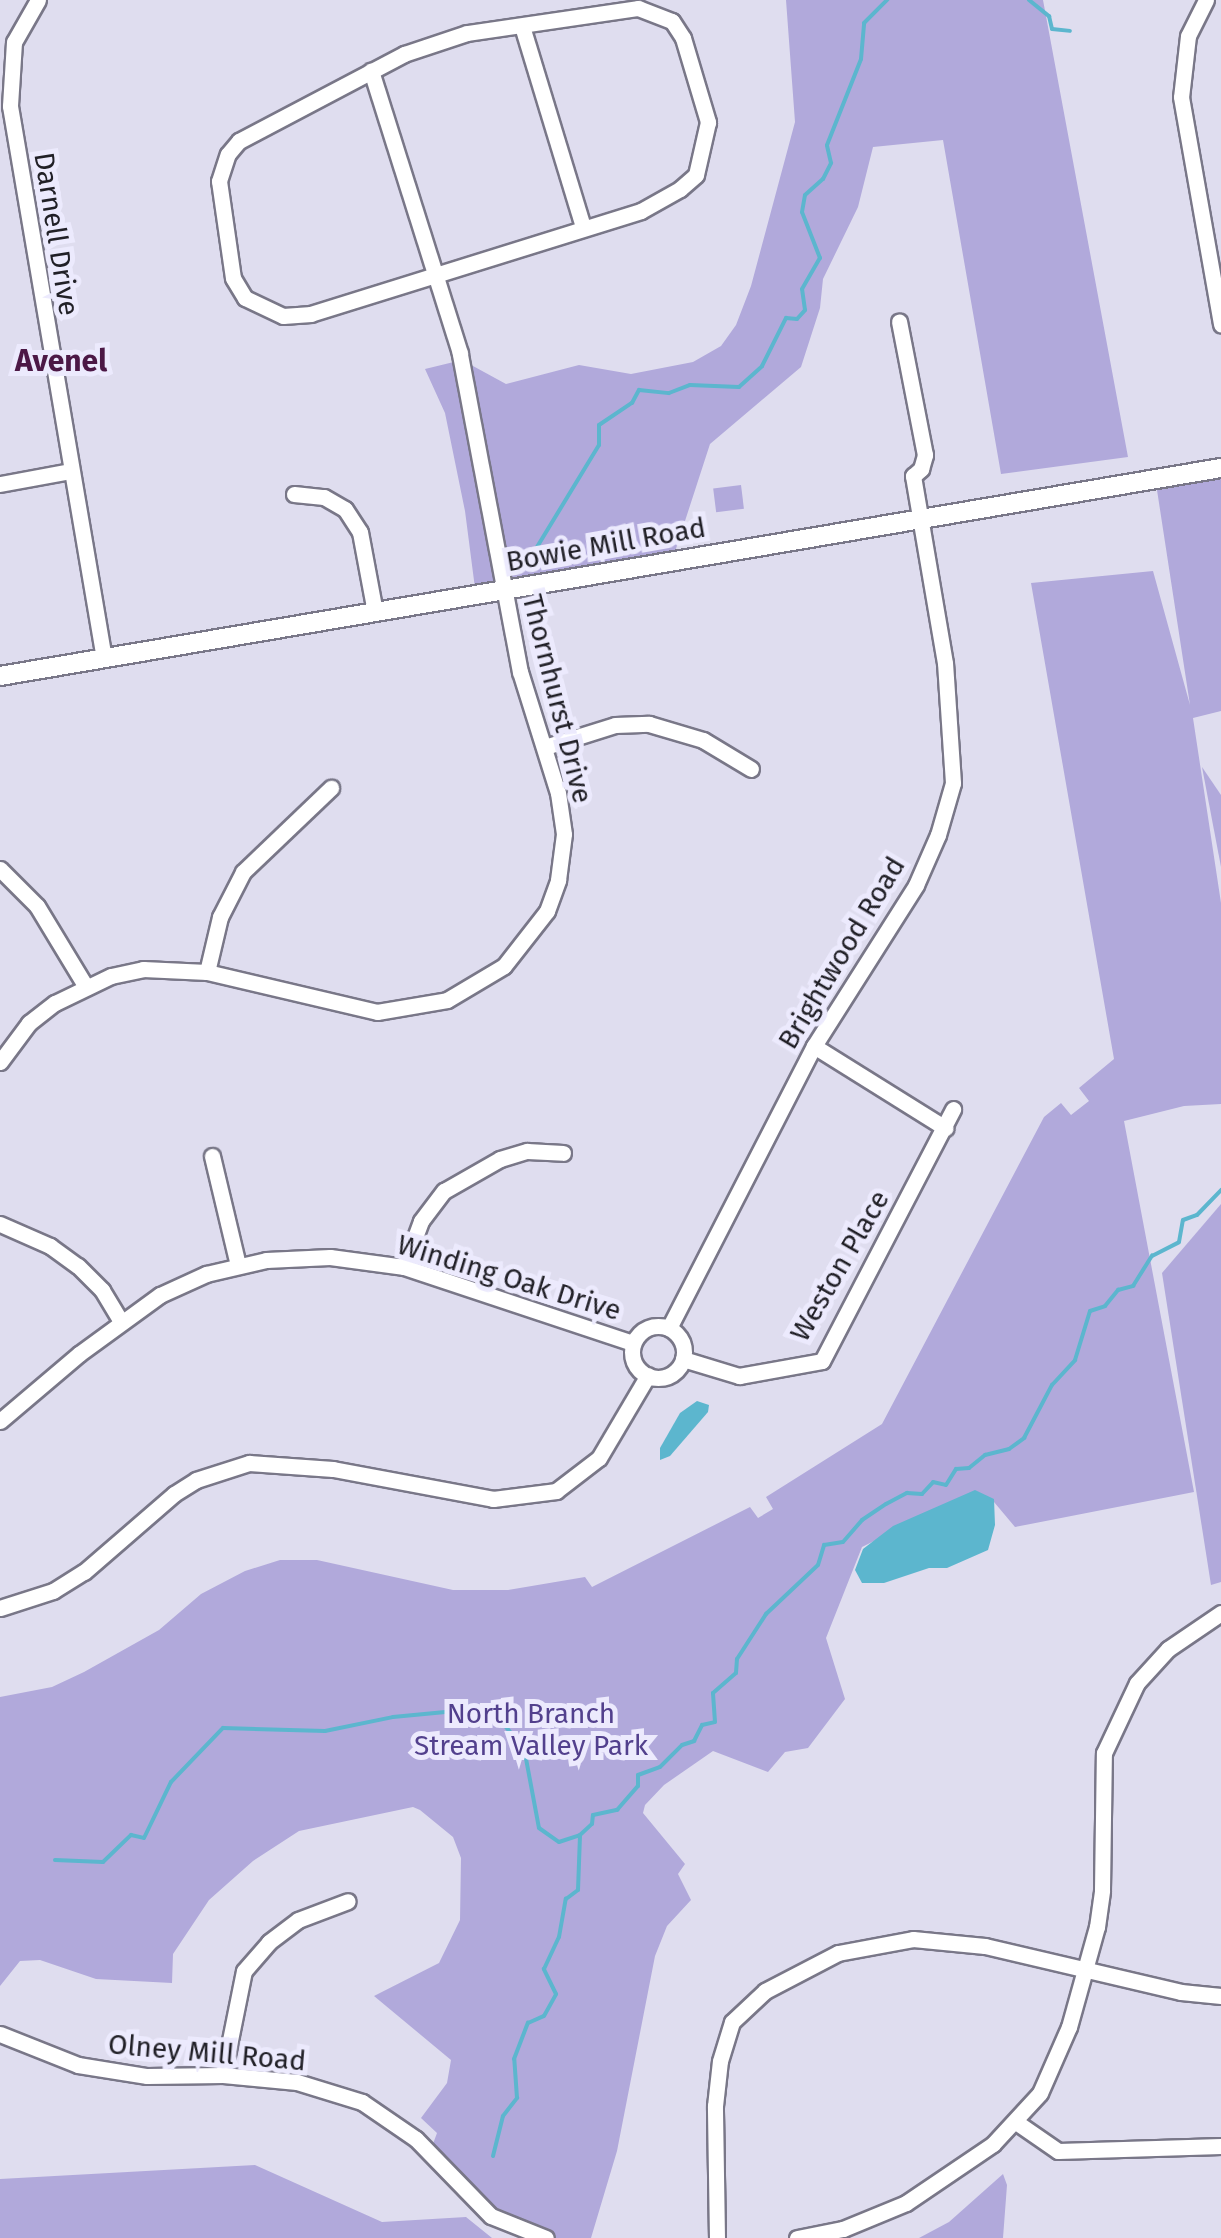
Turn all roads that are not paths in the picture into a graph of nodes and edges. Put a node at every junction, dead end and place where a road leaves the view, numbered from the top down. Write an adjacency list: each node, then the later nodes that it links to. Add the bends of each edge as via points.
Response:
1 (38, 0): 10 (street, Darnell Drive, via 14,42 10,106)
2 (1206, 0): 8 (street, via 1188,36 1181,97)
3 (522, 26): 4 (street, via 467,33); 5 (street); 5 (street, via 638,8 672,21 690,56 708,122 696,174 656,204)
4 (371, 71): 6 (street, Thornhurst Drive); 6 (street, via 251,134 228,154 219,180 233,278 245,298 283,316 311,314)
5 (583, 227): 6 (street)
6 (437, 272): 14 (street, Thornhurst Drive, via 460,353)
7 (899, 321): 13 (street, Brightwood Road, via 925,454 913,476)
8 (1221, 325)
9 (1221, 468): 13 (street, Bowie Mill Road)
10 (70, 471): 11 (street); 16 (street, Darnell Drive)
11 (0, 484)
12 (294, 494): 15 (street, via 324,497 346,509 360,532)
13 (920, 518): 14 (street, Bowie Mill Road); 24 (street, Brightwood Road, via 945,664 952,784 916,885)
14 (503, 591): 15 (street, Bowie Mill Road); 18 (street, Thornhurst Drive)
15 (375, 612): 16 (street, Bowie Mill Road)
16 (104, 659): 17 (street, Bowie Mill Road)
17 (0, 676)
18 (545, 747): 19 (street, via 614,725 649,724 702,740); 22 (street, Thornhurst Drive, via 564,834 558,880 535,932 484,981 447,1000 377,1012)
19 (752, 769)
20 (331, 788): 22 (street, via 244,872 220,917)
21 (0, 868): 23 (street, via 37,906)
22 (207, 972): 23 (street, Thornhurst Drive, via 142,969)
23 (86, 987): 25 (street, Thornhurst Drive, via 29,1023)
24 (814, 1046): 27 (street); 34 (street, Brightwood Road)
25 (0, 1062)
26 (953, 1109): 27 (street, Weston Place)
27 (945, 1128): 36 (street, Weston Place, via 822,1361 739,1376)
28 (563, 1153): 32 (street, via 527,1151 500,1159 444,1191 420,1221)
29 (212, 1156): 31 (street)
30 (0, 1224): 33 (street, via 78,1266)
31 (238, 1265): 32 (street, Winding Oak Drive, via 330,1257); 33 (street, Winding Oak Drive, via 160,1295)
32 (404, 1267): 35 (street, Winding Oak Drive)
33 (121, 1322): 38 (street, Winding Oak Drive)
34 (669, 1328): 35 (street, via 646,1329); 36 (street, via 680,1338)
35 (634, 1343): 37 (street, via 634,1363)
36 (684, 1359): 37 (street, via 670,1375)
37 (648, 1376): 39 (street, via 599,1458 556,1491 493,1499 332,1469 248,1463 174,1494 54,1591)
38 (0, 1420)
39 (0, 1608)
40 (1221, 1613): 42 (street, via 1168,1650 1118,1716 1104,1753 1100,1908)
41 (348, 1901): 45 (street, via 298,1920 244,1971)
42 (1082, 1971): 43 (street); 46 (street, via 1069,2028 1040,2094); 49 (street, via 985,1946 913,1939 838,1953 765,1991 732,2022 720,2061)
43 (1221, 1996)
44 (0, 2034): 45 (street, Olney Mill Road, via 78,2065 147,2076)
45 (223, 2075): 48 (street, Olney Mill Road, via 297,2082 362,2102 416,2139 491,2216)
46 (1016, 2122): 47 (street, via 1058,2151); 50 (street, via 906,2203 843,2229)
47 (1221, 2146)
48 (546, 2238)
49 (717, 2238)
50 (796, 2238)

